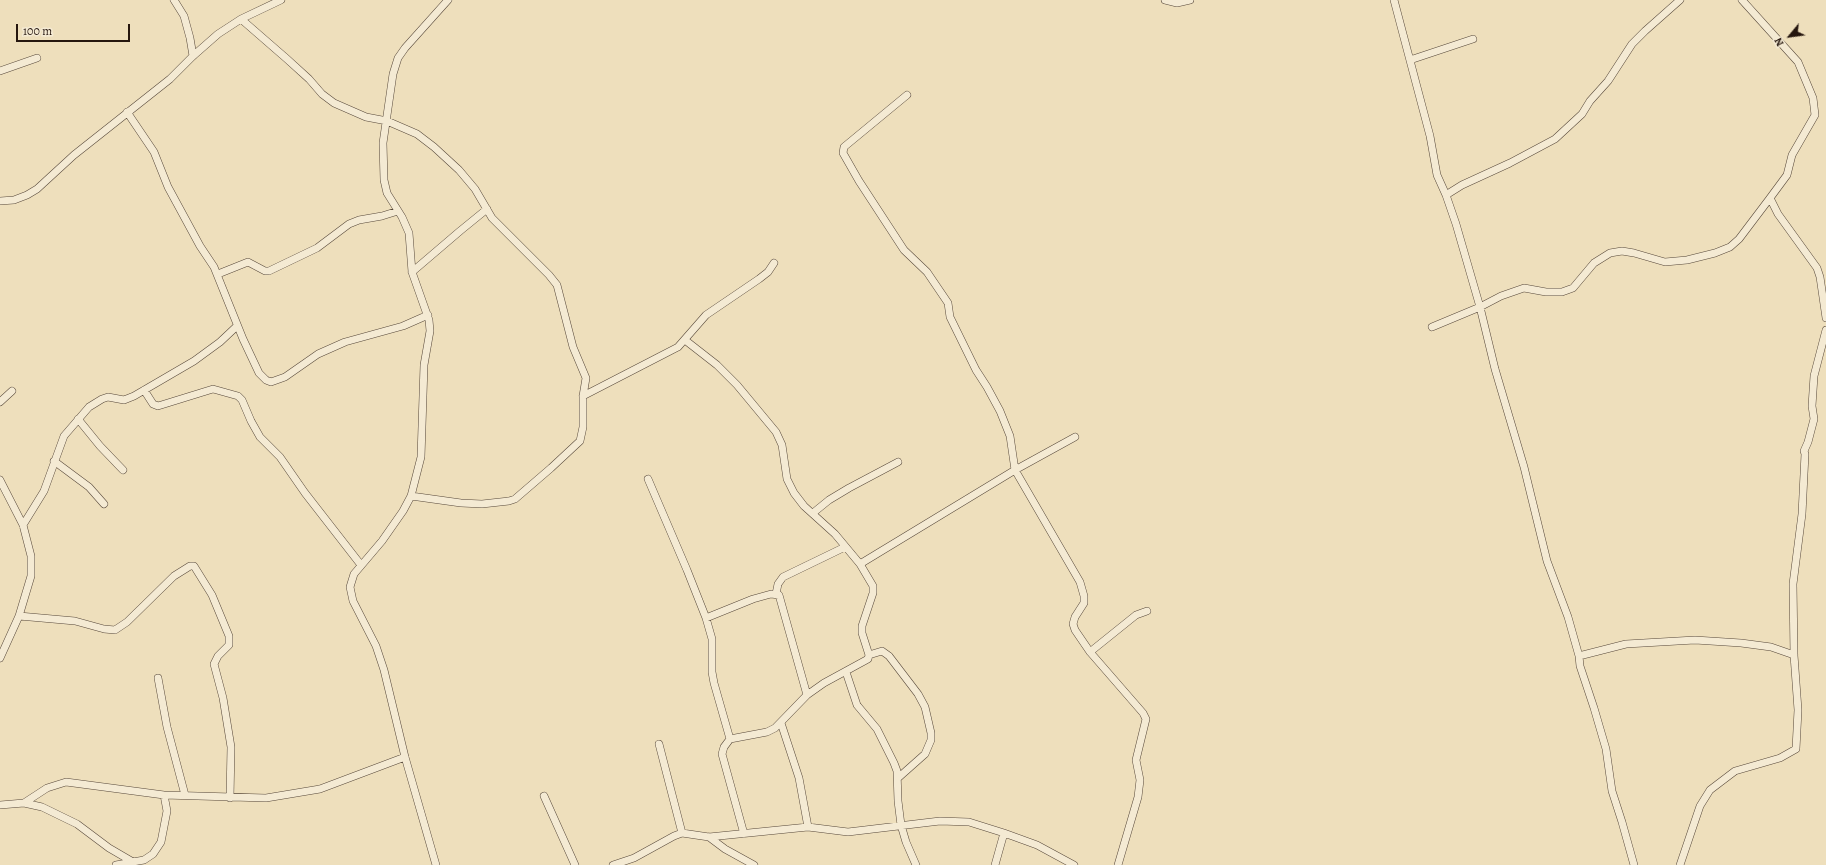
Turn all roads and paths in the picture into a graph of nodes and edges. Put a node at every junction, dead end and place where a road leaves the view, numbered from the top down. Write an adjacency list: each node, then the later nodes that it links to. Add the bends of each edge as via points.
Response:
1 (174, 0): 11 (street, via 184,16)
2 (281, 0): 9 (street)
3 (448, 0): 17 (street, via 398,58 393,74)
4 (1165, 0): 5 (street, via 1177,3)
5 (1190, 0)
6 (1394, 0): 13 (street)
7 (1680, 0): 18 (street, via 1632,44 1582,114 1555,139)
8 (1742, 0): 19 (street, via 1798,62 1816,109 1792,155 1787,175)
9 (241, 19): 11 (street, via 218,34); 17 (street, via 334,103 366,117)
10 (1473, 39): 13 (street)
11 (193, 56): 16 (street, via 170,79)
12 (37, 58): 14 (street)
13 (1410, 60): 18 (street, via 1430,136 1437,175)
14 (0, 71)
15 (907, 95): 42 (street, via 844,147 844,153 904,250 927,272 948,302 950,317 1000,411 1010,436)
16 (127, 112): 20 (street, via 37,189 14,200); 25 (street, via 154,152 168,187)
17 (387, 121): 21 (street, via 417,134 434,147 459,170); 22 (street, via 383,143 384,180)
18 (1446, 195): 26 (street)
19 (1770, 198): 26 (street, via 1739,240 1730,248 1687,260 1665,262 1634,253 1610,252 1594,263 1573,288 1562,292 1546,292 1524,288); 28 (street, via 1778,214 1817,268)
20 (0, 200)
21 (487, 209): 24 (street); 35 (street, via 492,218 557,285 573,348 586,378)
22 (398, 211): 24 (street, via 409,233); 25 (street, via 354,222 317,248 269,271 248,262)
23 (774, 263): 32 (street, via 759,279 706,315)
24 (412, 272): 27 (street)
25 (218, 274): 29 (street)
26 (1480, 307): 30 (street); 59 (street, via 1547,561)
27 (428, 316): 29 (street, via 403,326 345,342 318,354 293,373 271,382 260,372); 45 (street, via 430,331 424,365 421,457)
28 (1826, 318)
29 (237, 326): 33 (street, via 194,361)
30 (1432, 327)
31 (1826, 330): 57 (street, via 1814,376 1812,428 1804,452 1802,514 1792,584)
32 (685, 340): 35 (street, via 672,351); 47 (street, via 717,365 737,385 776,432 782,445 787,479 794,493)
33 (144, 390): 37 (street, via 124,400 108,397 102,399); 51 (street, via 153,404 158,406 214,389 238,396 260,437 280,457)
34 (12, 391): 36 (street)
35 (583, 396): 45 (street, via 583,427 580,441 514,499 502,503 482,504)
36 (0, 402)
37 (78, 418): 39 (street, via 64,436); 41 (street)
38 (1075, 437): 42 (street)
39 (54, 461): 46 (street, via 84,483); 48 (street, via 44,491)
40 (898, 462): 47 (street, via 829,500)
41 (123, 470)
42 (1015, 470): 50 (street); 56 (street, via 1080,582 1084,603 1073,624)
43 (648, 479): 55 (street)
44 (0, 480): 48 (street)
45 (411, 496): 51 (street, via 382,542)
46 (104, 504)
47 (813, 513): 49 (street)
48 (23, 525): 54 (street, via 31,556 31,576)
49 (845, 547): 50 (street); 52 (street, via 783,577)
50 (860, 564): 58 (street, via 873,586 862,626)
51 (361, 565): 67 (street, via 352,579 352,601 376,646)
52 (776, 594): 55 (street, via 753,599); 63 (street, via 780,597)
53 (1146, 611): 56 (street, via 1136,615)
54 (19, 616): 60 (street); 72 (street, via 75,621 115,630 127,622 174,576 194,566 212,595 229,636 229,645 214,664 231,747)
55 (706, 618): 65 (street, via 712,639 714,683)
56 (1090, 652): 90 (street, via 1146,719 1136,760 1140,780 1138,797)
57 (1794, 655): 59 (street, via 1771,647 1695,640 1626,644); 92 (street, via 1798,710 1796,749 1780,758 1735,771 1710,790 1700,806)
58 (868, 656): 61 (street, via 864,662); 68 (street, via 882,651 889,656 918,694 931,733 925,754)
59 (1579, 656): 91 (street, via 1606,749 1612,791)
60 (0, 658)
61 (846, 672): 63 (street); 68 (street, via 857,705 877,729 894,763)
62 (158, 678): 70 (street, via 167,727)
63 (807, 695): 64 (street)
64 (781, 723): 65 (street, via 767,732); 76 (street, via 799,778)
65 (730, 739): 79 (street, via 722,754)
66 (659, 744): 78 (street)
67 (405, 757): 72 (street, via 320,789 266,798); 83 (street)
68 (898, 778): 75 (street)
69 (164, 795): 70 (street); 73 (street, via 66,782 47,788); 81 (street, via 168,811 161,842 153,854 144,860)
70 (185, 795): 72 (street)
71 (544, 796): 84 (street)
72 (230, 798)
73 (24, 803): 74 (street); 81 (street, via 42,807 76,824)
74 (0, 805)
75 (901, 825): 76 (street, via 848,832); 77 (street, via 940,821 968,822); 87 (street)
76 (808, 827): 79 (street)
77 (1004, 833): 88 (street); 89 (street, via 1038,845)
78 (682, 834): 80 (street); 85 (street, via 634,858)
79 (744, 834): 80 (street)
80 (709, 837): 86 (street)
81 (133, 862): 82 (street)
82 (116, 865)
83 (436, 865)
84 (575, 865)
85 (613, 865)
86 (754, 865)
87 (916, 865)
88 (995, 865)
89 (1074, 865)
90 (1118, 865)
91 (1634, 865)
92 (1680, 865)

